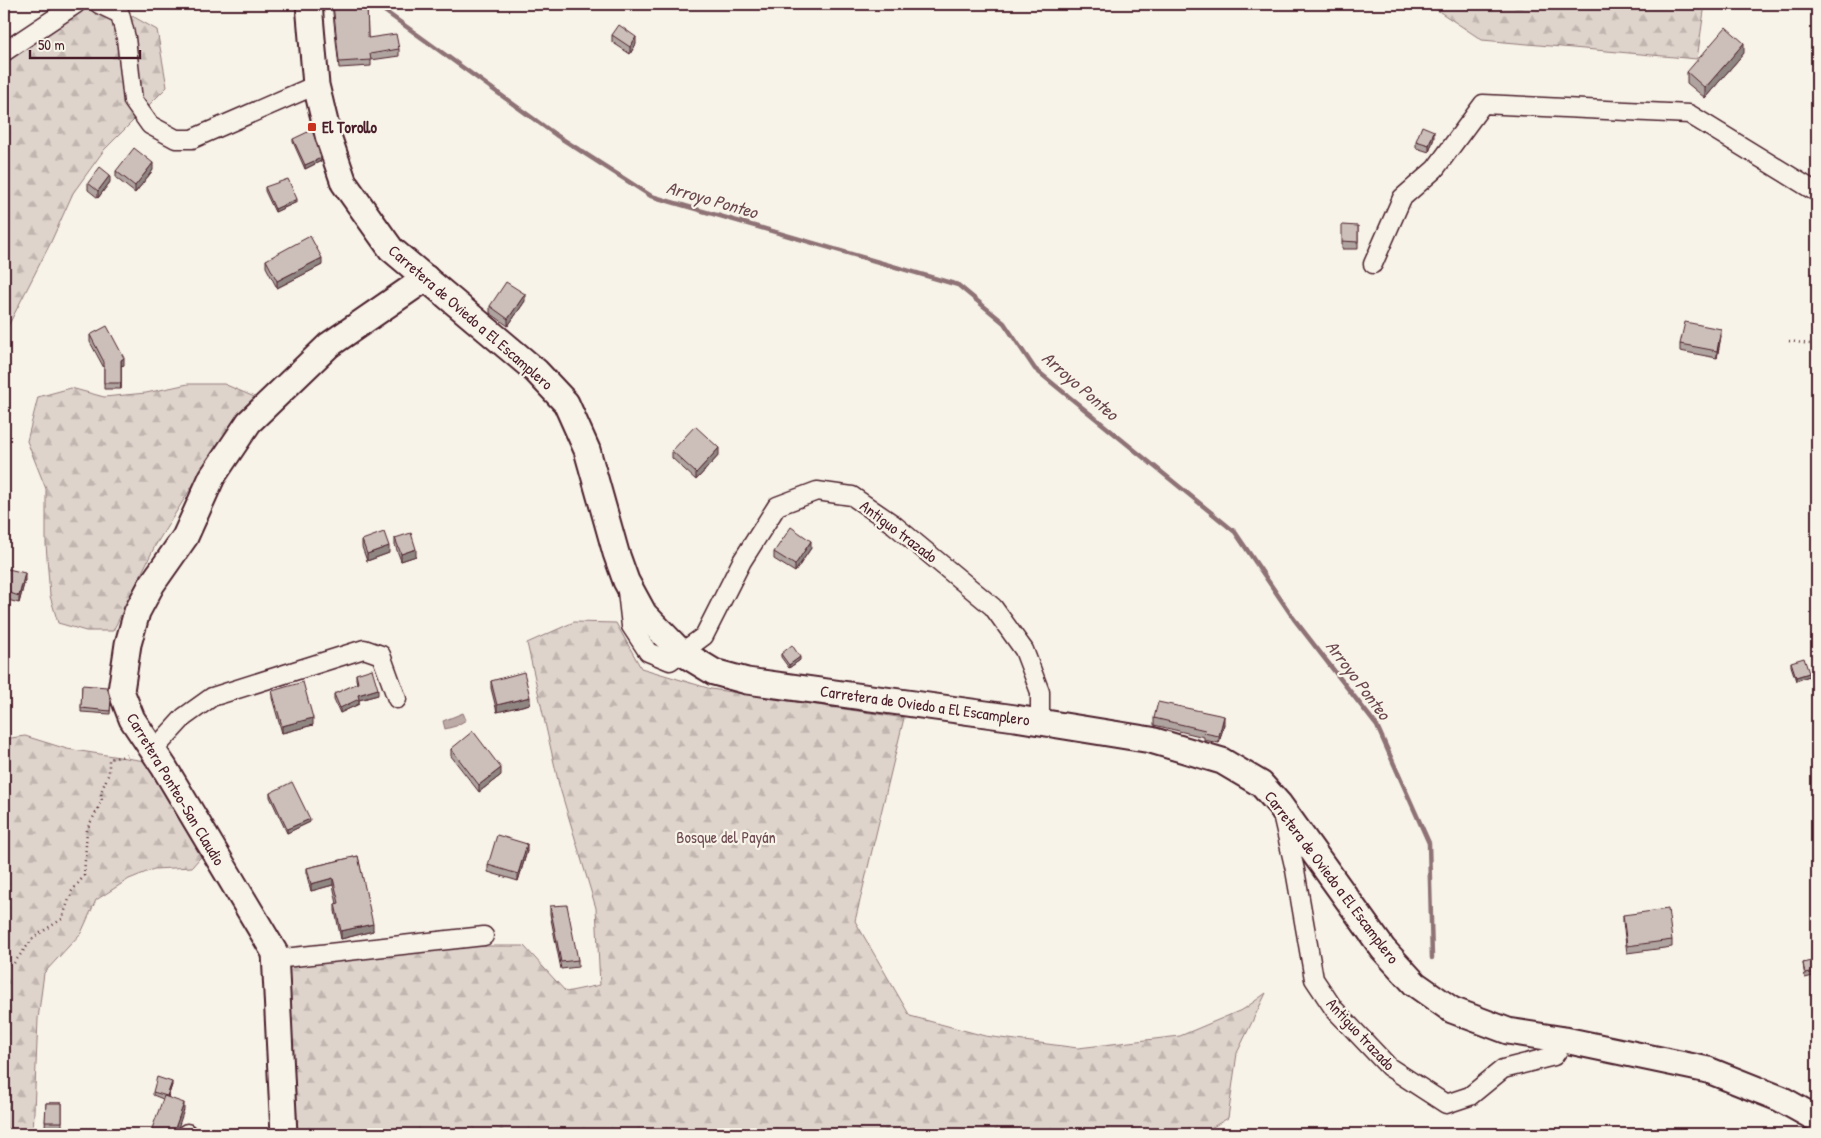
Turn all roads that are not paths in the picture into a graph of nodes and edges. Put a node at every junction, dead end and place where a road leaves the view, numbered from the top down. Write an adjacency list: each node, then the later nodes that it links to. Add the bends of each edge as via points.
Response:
1 (76, 4): 4 (street)
2 (99, 4): 5 (street, via 120,14 133,101 150,125 176,139 192,139)
3 (309, 4): 5 (street, Carretera de Oviedo a El Escamplero)
4 (4, 52)
5 (316, 85): 8 (street, Carretera de Oviedo a El Escamplero, via 344,183 391,249)
6 (1817, 190): 7 (street, via 1689,114 1483,104 1435,169 1402,198)
7 (1373, 264)
8 (426, 278): 9 (street, Carretera de Oviedo a El Escamplero, via 536,371 566,403 587,450 626,581 644,614); 12 (street, Carretera Ponteo-San Claudio, via 330,345 249,422 212,477 185,537 137,612 128,644 121,691 132,719)
9 (681, 652): 11 (street, Carretera de Oviedo a El Escamplero, via 714,672 747,681); 11 (street, Antiguo trazado, via 704,636 742,561 778,506 817,490 852,496 893,524 993,606 1024,650 1040,692)
10 (397, 700): 12 (street, via 381,655 364,649 212,697 184,717)
11 (1040, 722): 13 (street, Carretera de Oviedo a El Escamplero, via 1151,740 1222,761 1261,784)
12 (153, 752): 15 (street, Carretera Ponteo-San Claudio, via 275,953)
13 (1279, 804): 16 (street, Carretera de Oviedo a El Escamplero, via 1383,949 1415,984 1452,1010 1508,1031); 16 (street, Antiguo trazado, via 1295,870 1314,979 1334,1009 1388,1066 1446,1104 1470,1096 1502,1069 1554,1056)
14 (484, 936): 15 (street)
15 (275, 959): 18 (street, Carretera Ponteo-San Claudio)
16 (1565, 1040): 17 (street, Carretera de Oviedo a El Escamplero, via 1708,1070 1781,1099)
17 (1817, 1119)
18 (284, 1134)

